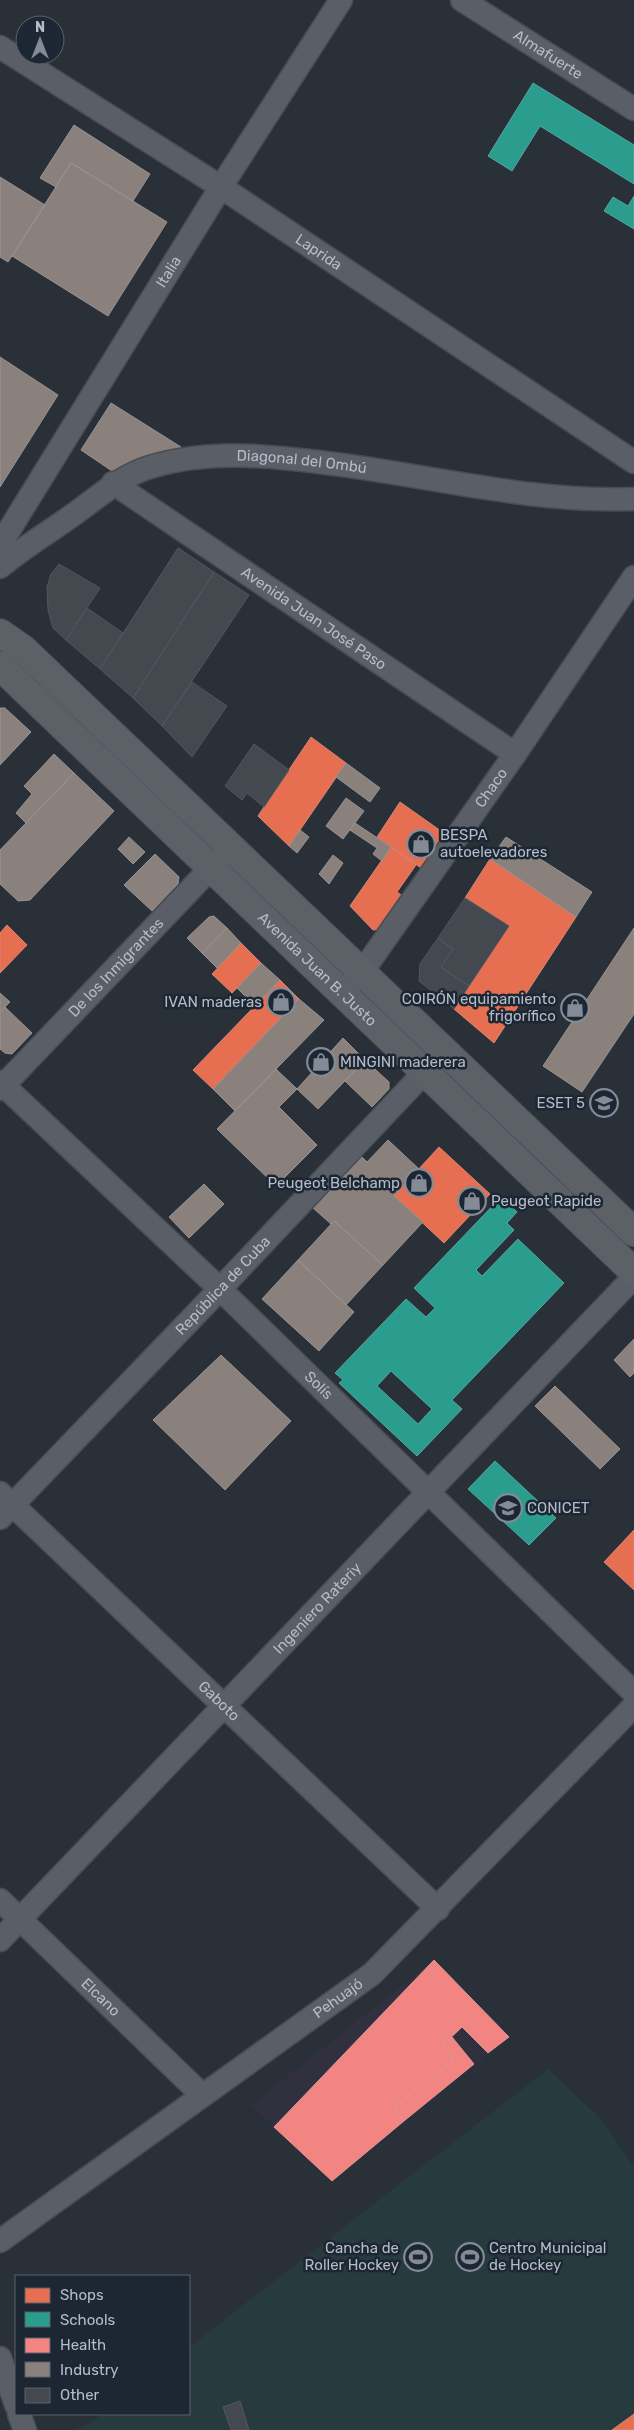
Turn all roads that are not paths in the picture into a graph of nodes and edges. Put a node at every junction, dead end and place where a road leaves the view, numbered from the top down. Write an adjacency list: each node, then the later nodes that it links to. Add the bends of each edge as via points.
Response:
1 (341, 0): 5 (street, Italia)
2 (462, 0): 4 (street, Almafuerte)
3 (0, 47): 5 (street, Laprida)
4 (634, 109)
5 (221, 187): 6 (street, Laprida); 9 (street, Italia)
6 (634, 462)
7 (114, 483): 8 (street, Diagonal del Ombú, via 185,458 226,455 347,465 567,499); 10 (street, Diagonal del Ombú); 14 (street, Avenida Juan José Paso)
8 (634, 499)
9 (0, 545)
10 (0, 567)
11 (634, 577): 14 (street, Chaco)
12 (0, 633): 15 (main road, Avenida Juan B. Justo, via 24,649)
13 (1, 670): 16 (main road, Avenida Juan B. Justo)
14 (515, 754): 17 (street, Chaco)
15 (231, 847): 16 (street, De los Inmigrantes); 17 (main road, Avenida Juan B. Justo)
16 (211, 869): 18 (main road, Avenida Juan B. Justo); 21 (street, De los Inmigrantes)
17 (362, 972): 18 (street, Chaco); 19 (main road, Avenida Juan B. Justo)
18 (342, 993): 20 (main road, Avenida Juan B. Justo)
19 (444, 1051): 20 (street, República de Cuba); 22 (main road, Avenida Juan B. Justo)
20 (424, 1072): 23 (main road, Avenida Juan B. Justo); 25 (street, República de Cuba)
21 (1, 1085): 25 (street, Solís)
22 (634, 1232)
23 (634, 1272)
24 (634, 1277): 26 (street, Ingeniero Rateriy)
25 (220, 1290): 26 (street, Solís); 27 (street, República de Cuba)
26 (428, 1491): 28 (street, Solís); 29 (street, Ingeniero Rateriy)
27 (4, 1506): 29 (street, Gaboto)
28 (634, 1693)
29 (224, 1706): 32 (street, Gaboto); 33 (street, Ingeniero Rateriy)
30 (634, 1706): 32 (street, Pehuajó)
31 (0, 1900): 33 (street, Elcano)
32 (438, 1909): 35 (street, Pehuajó, via 372,1974)
33 (20, 1919): 34 (street, Ingeniero Rateriy); 35 (street, Elcano)
34 (0, 1940)
35 (202, 2095): 36 (street, Pehuajó)
36 (0, 2241)
37 (0, 2358): 38 (street)
38 (15, 2402)
39 (19, 2415): 40 (street)
40 (25, 2430)

